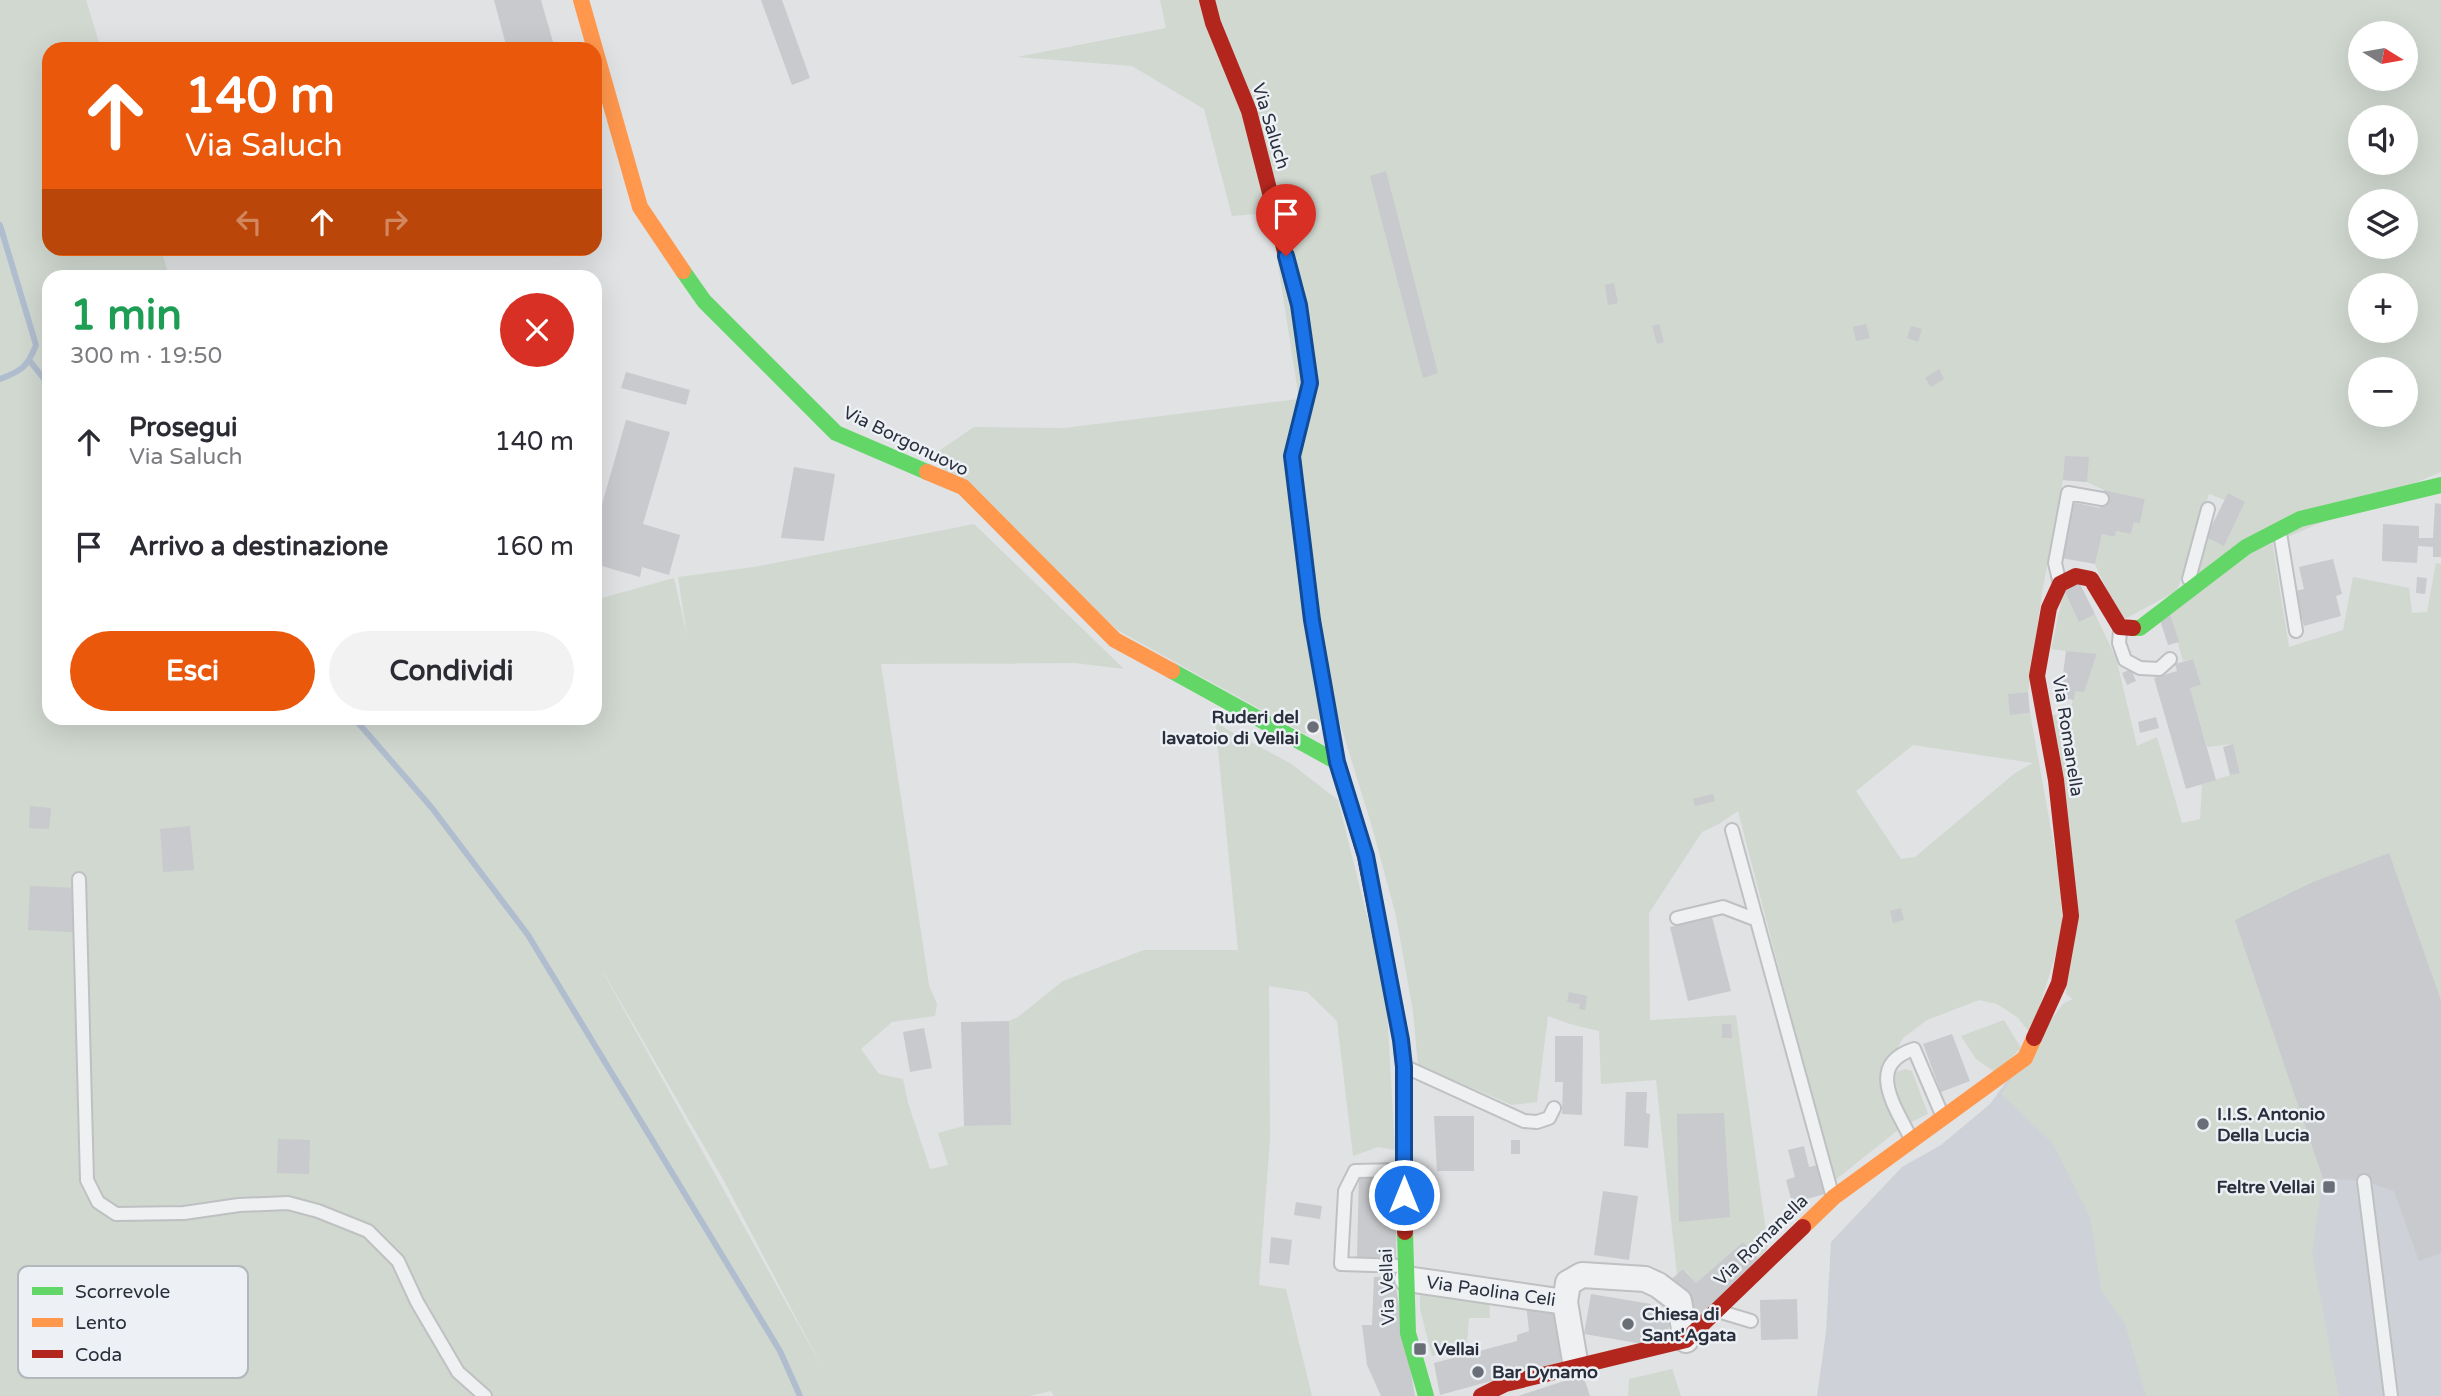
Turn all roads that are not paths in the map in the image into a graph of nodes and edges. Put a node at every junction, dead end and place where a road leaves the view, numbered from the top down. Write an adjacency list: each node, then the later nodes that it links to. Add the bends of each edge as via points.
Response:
1 (581, 0): 3 (street, Via Borgonuovo)
2 (1207, 0): 14 (street, Via Saluch, via 1250,111 1299,305 1310,383 1292,456 1312,620)
3 (593, 42)
4 (602, 73): 14 (street, Via Borgonuovo, via 640,206 704,301 836,433 963,488 1115,640)
5 (2441, 485): 8 (street, via 2301,519)
6 (2102, 499): 9 (lane, via 2068,493 2055,563)
7 (2208, 509): 10 (lane)
8 (2279, 530): 10 (street, via 2246,547); 12 (lane)
9 (2060, 584): 11 (street, via 2076,576 2091,579); 21 (street, Via Romanella, via 2049,608 2037,676 2056,780 2071,916 2059,984 2025,1058)
10 (2185, 593): 11 (street, via 2140,628)
11 (2120, 627): 13 (lane, via 2125,660 2140,668 2159,669)
12 (2296, 631)
13 (2170, 659)
14 (1337, 762): 19 (street, Via Vellai, via 1366,856)
15 (1732, 830): 18 (lane, Via Romanella)
16 (79, 879): 32 (lane, via 87,1180 98,1202 116,1214 288,1203 368,1231 398,1261 458,1372)
17 (1677, 918): 18 (lane, via 1723,907)
18 (1757, 920): 25 (lane, Via Romanella)
19 (1404, 1067): 20 (lane, via 1524,1121 1549,1118); 23 (street, Via Vellai)
20 (1554, 1108)
21 (1943, 1118): 22 (street, Via Romanella); 22 (lane, via 1914,1049 1903,1052 1891,1065 1885,1084)
22 (1911, 1141): 25 (street, Via Romanella)
23 (1404, 1170): 26 (street, Via Vellai); 26 (lane, via 1355,1171 1345,1191 1342,1264)
24 (2364, 1181): 35 (lane)
25 (1833, 1197): 28 (street, Via Romanella)
26 (1406, 1273): 27 (street, Via Paolina Celi); 33 (street, Via Vellai, via 1408,1333)
27 (1565, 1302): 30 (street, Via Paolina Celi, via 1569,1283 1582,1275 1645,1279 1679,1301); 31 (street)
28 (1717, 1311): 29 (lane); 30 (street, Via Romanella)
29 (1751, 1321)
30 (1686, 1340): 31 (street)
31 (1576, 1367): 34 (street, via 1505,1384)
32 (485, 1396)
33 (1426, 1396)
34 (1481, 1396)
35 (2391, 1396)

